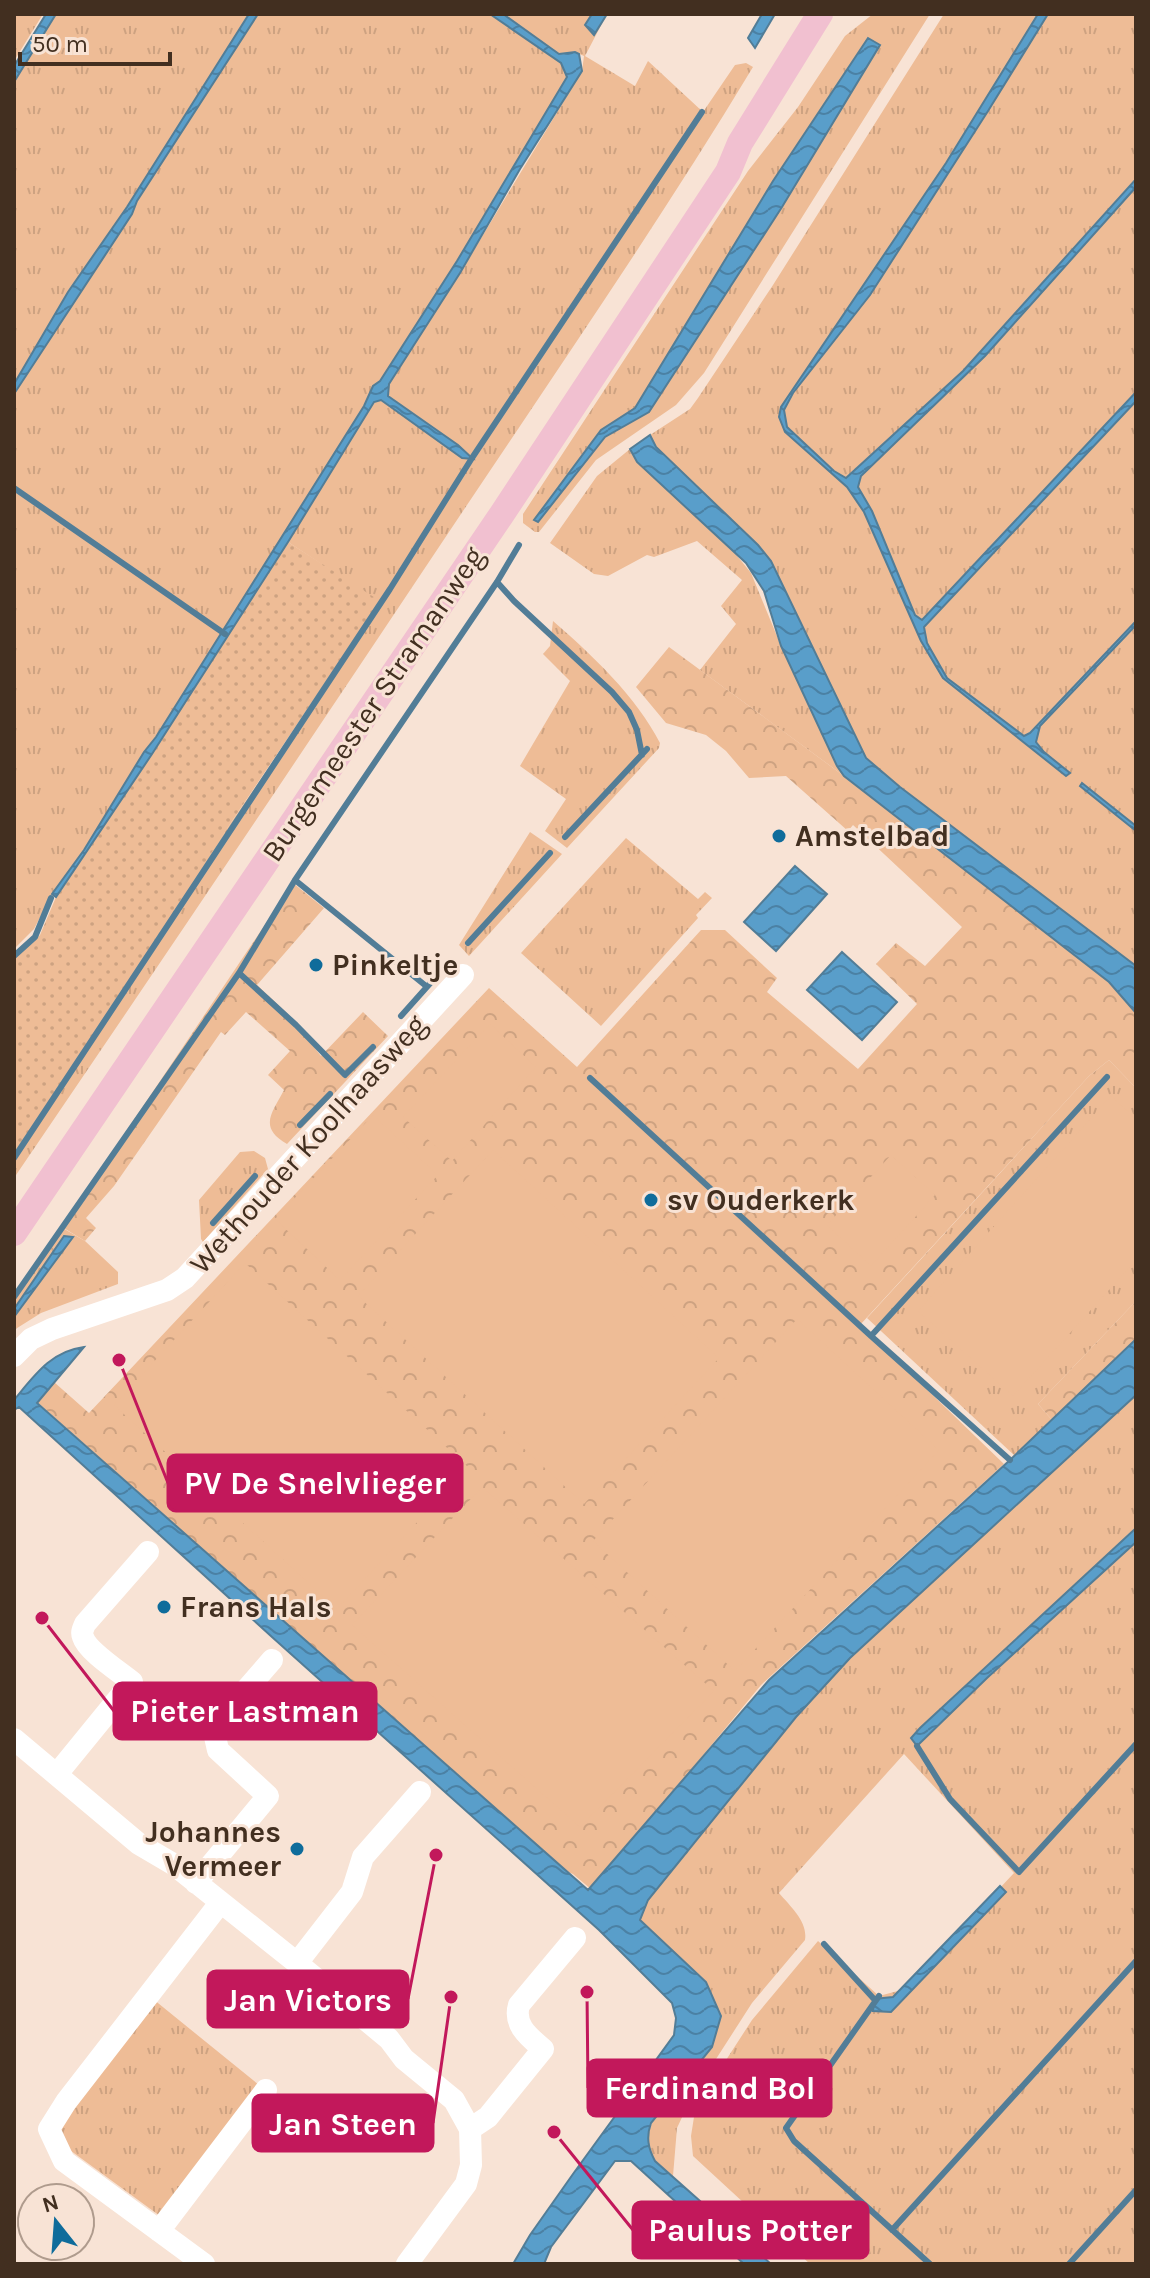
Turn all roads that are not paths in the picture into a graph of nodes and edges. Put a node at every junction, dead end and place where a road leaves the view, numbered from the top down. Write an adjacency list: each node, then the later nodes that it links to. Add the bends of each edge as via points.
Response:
1 (820, 14): 3 (main road, Burgemeester Stramanweg, via 740,143)
2 (838, 14): 3 (main road, Burgemeester Stramanweg, via 754,149)
3 (728, 172): 5 (main road, Burgemeester Stramanweg)
4 (463, 975): 6 (street, Wethouder Koolhaasweg, via 185,1278 167,1290 52,1329 31,1339)
5 (14, 1233)
6 (14, 1356)
7 (148, 1552): 10 (street, via 82,1632 92,1649 132,1682)
8 (272, 1660): 12 (street, via 214,1732 218,1750 268,1796)
9 (14, 1739): 10 (street)
10 (57, 1774): 12 (street, via 139,1844)
11 (420, 1792): 15 (street, via 363,1857 352,1892)
12 (196, 1883): 13 (street)
13 (220, 1903): 15 (street); 18 (street, via 49,2129 64,2161)
14 (575, 1938): 17 (street, via 517,2010 521,2028 543,2049 488,2117)
15 (297, 1963): 17 (street, via 454,2100)
16 (266, 2090): 18 (street)
17 (470, 2129): 20 (street, via 466,2184)
18 (159, 2231): 19 (street)
19 (204, 2264)
20 (407, 2264)

